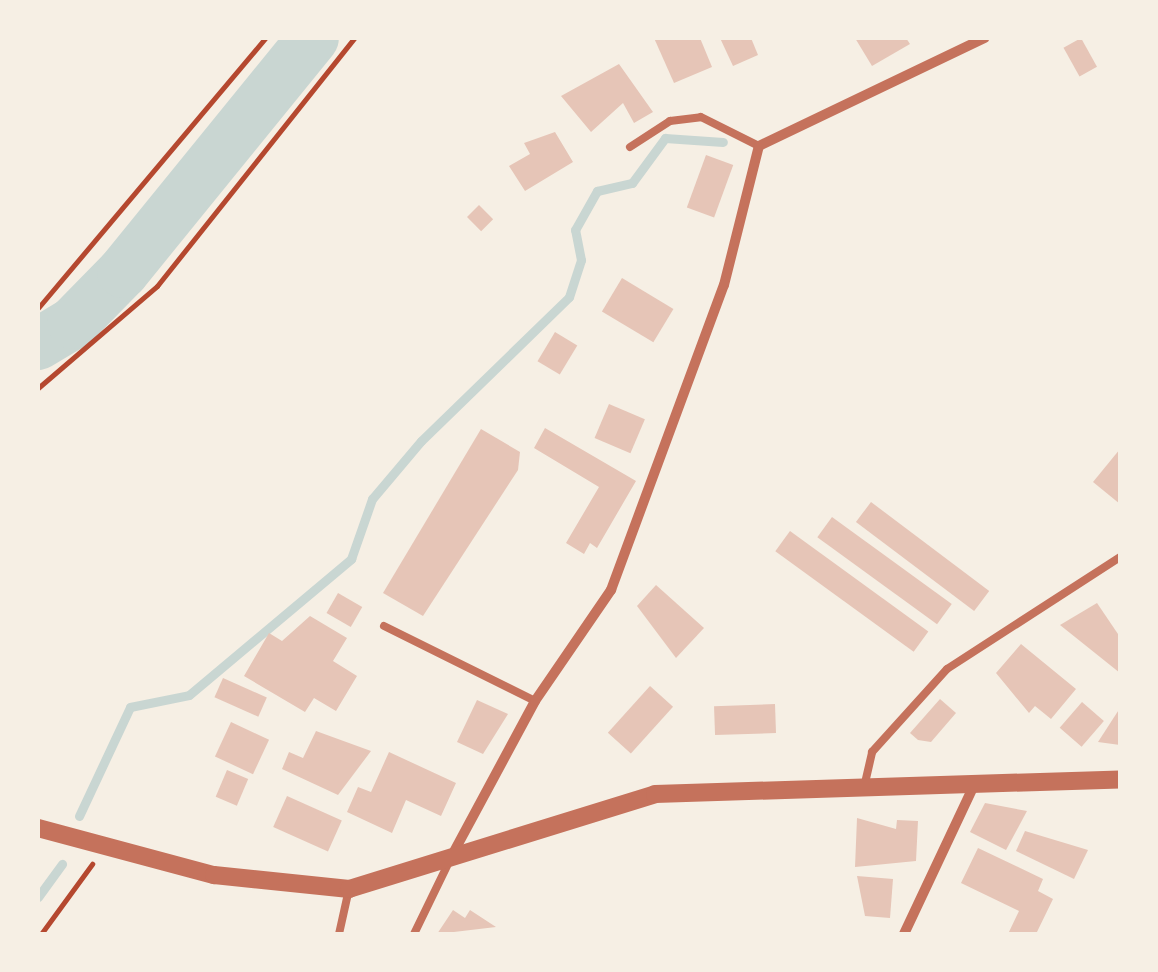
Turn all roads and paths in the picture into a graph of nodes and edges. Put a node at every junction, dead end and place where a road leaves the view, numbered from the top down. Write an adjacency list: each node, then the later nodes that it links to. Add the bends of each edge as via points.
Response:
1 (265, 38): 6 (path)
2 (354, 38): 7 (path, via 157,286)
3 (984, 38): 4 (street)
4 (759, 146): 5 (lane, via 701,117 670,121); 10 (street, via 662,470 611,590)
5 (630, 147)
6 (38, 308)
7 (38, 388)
8 (1120, 557): 13 (lane, via 947,669 872,752)
9 (384, 626): 10 (lane)
10 (535, 701): 16 (street)
11 (1120, 779): 12 (street)
12 (976, 780): 13 (street); 21 (street)
13 (866, 783): 16 (street, via 655,794 574,812)
14 (38, 828): 15 (street)
15 (106, 846): 17 (street, via 214,875); 18 (path)
16 (449, 862): 17 (street); 20 (lane)
17 (349, 889): 19 (lane)
18 (41, 934)
19 (339, 934)
20 (414, 934)
21 (904, 934)

